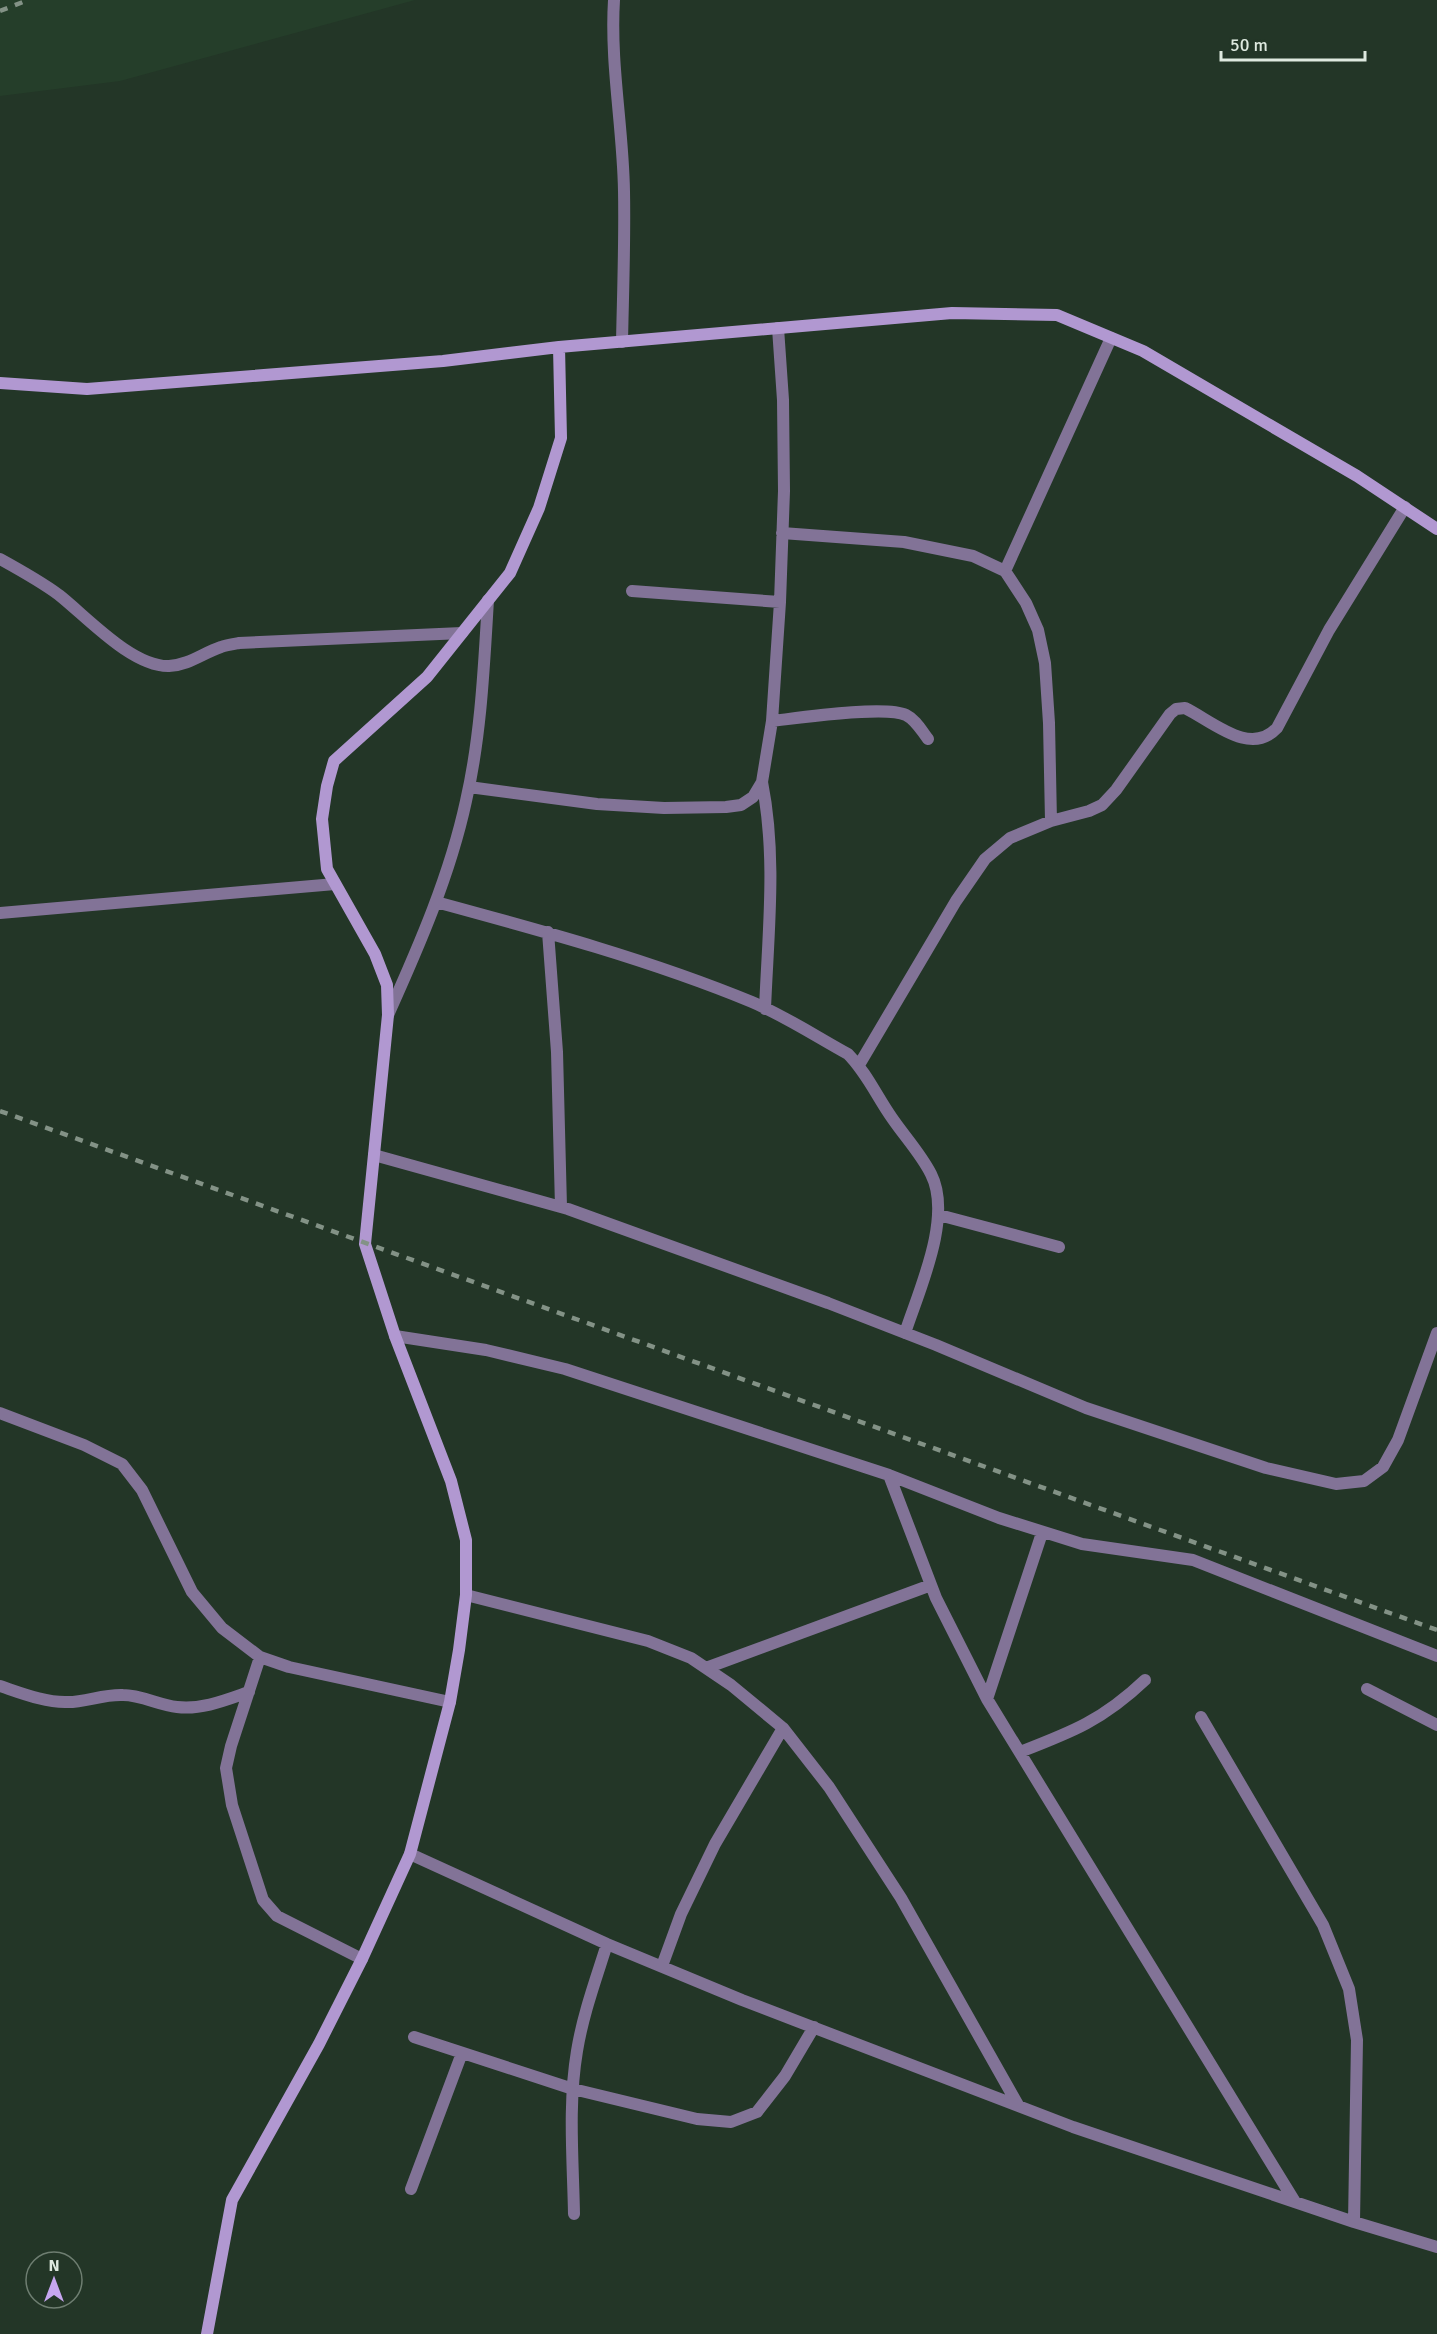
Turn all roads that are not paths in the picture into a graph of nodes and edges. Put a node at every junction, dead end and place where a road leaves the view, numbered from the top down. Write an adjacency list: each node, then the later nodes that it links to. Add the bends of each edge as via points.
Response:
1 (614, 0): 4 (street, via 615,82 624,191)
2 (778, 328): 3 (street, via 952,313 1057,315); 4 (street); 9 (street, via 783,400)
3 (1112, 338): 7 (street, via 1143,351); 11 (street)
4 (622, 342): 5 (street)
5 (559, 347): 6 (street, via 442,361 87,389); 13 (street, via 561,438 530,530 510,573)
6 (0, 383)
7 (1404, 507): 8 (street); 20 (street, via 1270,736 1250,740 1185,708 1176,709 1102,805)
8 (1437, 529)
9 (782, 533): 11 (street, via 904,542 973,556); 14 (street)
10 (0, 559): 15 (street, via 29,575 129,651 153,664 183,664 221,647 239,644)
11 (1005, 571): 20 (street, via 1038,630 1045,663)
12 (632, 591): 14 (street)
13 (488, 600): 15 (street); 19 (street, via 483,685)
14 (780, 602): 16 (street)
15 (462, 633): 21 (street, via 427,677 334,761 322,819 327,869)
16 (772, 722): 17 (street, via 896,712 912,718); 18 (street)
17 (928, 739)
18 (762, 782): 19 (street, via 753,797 741,805 684,808 597,804); 25 (street, via 771,872)
19 (469, 787): 22 (street)
20 (1051, 821): 27 (street, via 1010,838 984,859)
21 (335, 884): 23 (street); 26 (street, via 375,954 387,985)
22 (436, 902): 24 (street); 26 (street)
23 (0, 913)
24 (548, 932): 25 (street, via 654,964); 29 (street, via 557,1052)
25 (765, 1009): 27 (street, via 848,1054)
26 (388, 1015): 28 (street)
27 (859, 1065): 30 (street, via 932,1175)
28 (374, 1155): 29 (street); 34 (street, via 365,1244)
29 (561, 1207): 32 (street)
30 (939, 1215): 31 (street); 32 (street)
31 (1059, 1246)
32 (905, 1333): 33 (street, via 1086,1408 1266,1468 1336,1484 1364,1481 1383,1467 1398,1440)
33 (1437, 1333)
34 (395, 1336): 36 (street, via 486,1350 565,1369); 39 (street, via 451,1481 466,1540)
35 (0, 1413): 41 (street, via 122,1464 142,1490 192,1592 222,1628)
36 (889, 1475): 37 (street); 38 (street)
37 (1042, 1533): 40 (street, via 1103,1548 1193,1560); 47 (street)
38 (931, 1585): 42 (street); 47 (street)
39 (466, 1595): 42 (street, via 648,1641); 48 (street)
40 (1437, 1656)
41 (260, 1658): 46 (street); 48 (street)
42 (706, 1668): 51 (street)
43 (1145, 1680): 52 (street, via 1085,1726)
44 (0, 1686): 46 (street, via 65,1702 125,1695 176,1707 215,1703)
45 (1367, 1689): 50 (street)
46 (249, 1692): 55 (street, via 226,1768 232,1804 263,1899 277,1916)
47 (987, 1699): 52 (street)
48 (450, 1702): 53 (street)
49 (1201, 1717): 65 (street, via 1323,1925 1349,1989 1357,2040)
50 (1437, 1725)
51 (783, 1728): 56 (street, via 715,1844 681,1914); 61 (street, via 829,1787 901,1898)
52 (1020, 1752): 63 (street)
53 (410, 1854): 54 (street); 55 (street)
54 (607, 1944): 56 (street); 60 (street, via 577,2051)
55 (362, 1959): 67 (street, via 320,2044 232,2200)
56 (662, 1966): 57 (street)
57 (814, 2027): 60 (street, via 785,2076 757,2112 731,2122 697,2119); 61 (street)
58 (414, 2037): 59 (street)
59 (462, 2053): 60 (street); 62 (street)
60 (573, 2089): 64 (street)
61 (1018, 2105): 63 (street)
62 (411, 2189)
63 (1295, 2202): 65 (street)
64 (574, 2214)
65 (1354, 2222): 66 (street)
66 (1437, 2247)
67 (207, 2334)

